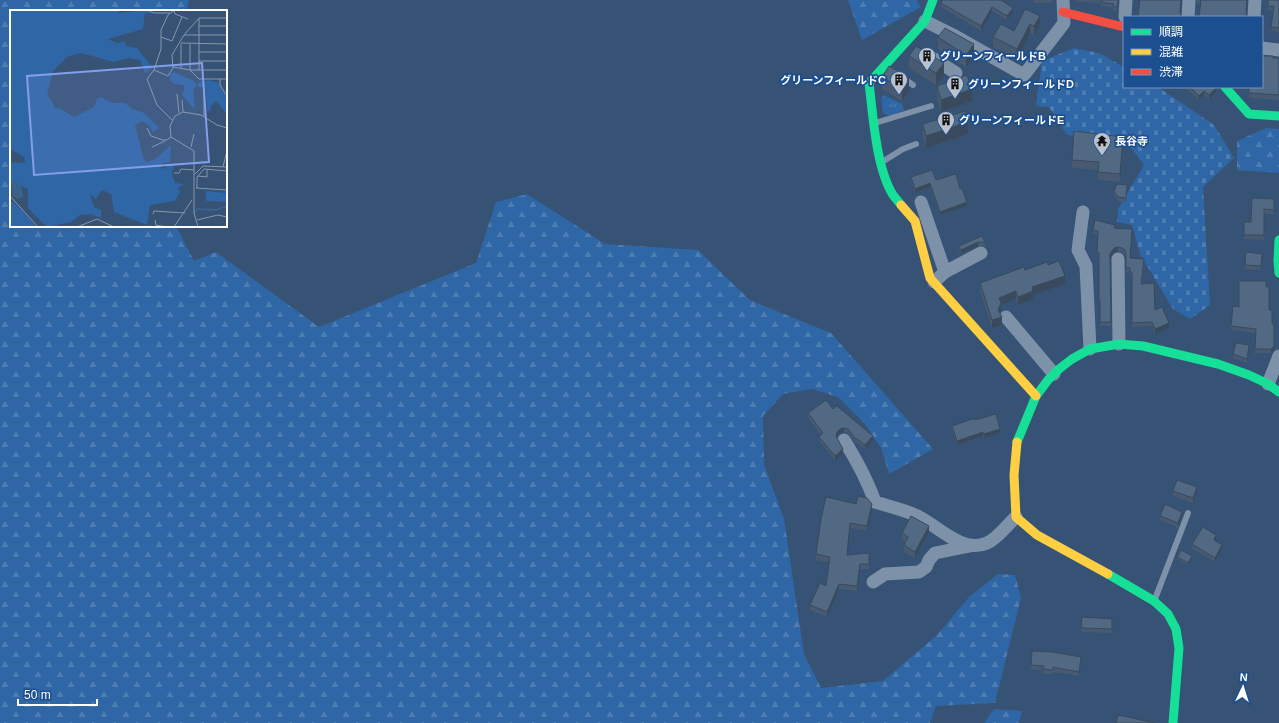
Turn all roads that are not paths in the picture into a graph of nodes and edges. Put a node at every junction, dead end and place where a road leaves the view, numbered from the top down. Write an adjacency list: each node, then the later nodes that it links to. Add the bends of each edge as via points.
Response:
1 (933, 0): 9 (street)
2 (1126, 0): 6 (street)
3 (1189, 0): 7 (street)
4 (1255, 0): 8 (street)
5 (1063, 6): 9 (street, via 1064,23 1024,75); 10 (street)
6 (1125, 16)
7 (1188, 16)
8 (1254, 16)
9 (925, 21): 11 (street)
10 (1123, 27)
11 (906, 42): 14 (street); 20 (street, via 887,68 869,83)
12 (1263, 48): 13 (street)
13 (1279, 50)
14 (956, 73)
15 (896, 74): 16 (lane)
16 (913, 85)
17 (1226, 88): 19 (street, via 1249,114)
18 (931, 106): 20 (lane)
19 (1279, 116)
20 (874, 124): 22 (street)
21 (916, 144): 22 (lane)
22 (881, 163): 30 (street, via 893,195 915,221 930,278)
23 (921, 202): 28 (street)
24 (1082, 212): 33 (street, via 1078,250 1086,266)
25 (1279, 240): 29 (street)
26 (981, 253): 28 (street)
27 (1118, 259): 32 (street)
28 (945, 272): 30 (street)
29 (1279, 273)
30 (934, 282): 38 (street)
31 (1006, 317): 35 (street)
32 (1119, 344): 33 (street); 36 (street, via 1143,346 1218,364)
33 (1090, 349): 35 (street, via 1072,358)
34 (1279, 356): 36 (street)
35 (1054, 374): 38 (street)
36 (1268, 384): 37 (street)
37 (1279, 392)
38 (1036, 396): 41 (street, via 1017,440 1014,475)
39 (844, 440): 42 (street, via 858,461 875,502 914,514 955,540)
40 (1188, 513): 44 (lane)
41 (1016, 516): 42 (street, via 988,543); 44 (street, via 1037,535)
42 (970, 546): 43 (street, via 935,553 926,567 919,572 885,574)
43 (873, 582)
44 (1154, 601): 45 (street, via 1168,614 1176,629 1179,648)
45 (1173, 723)

